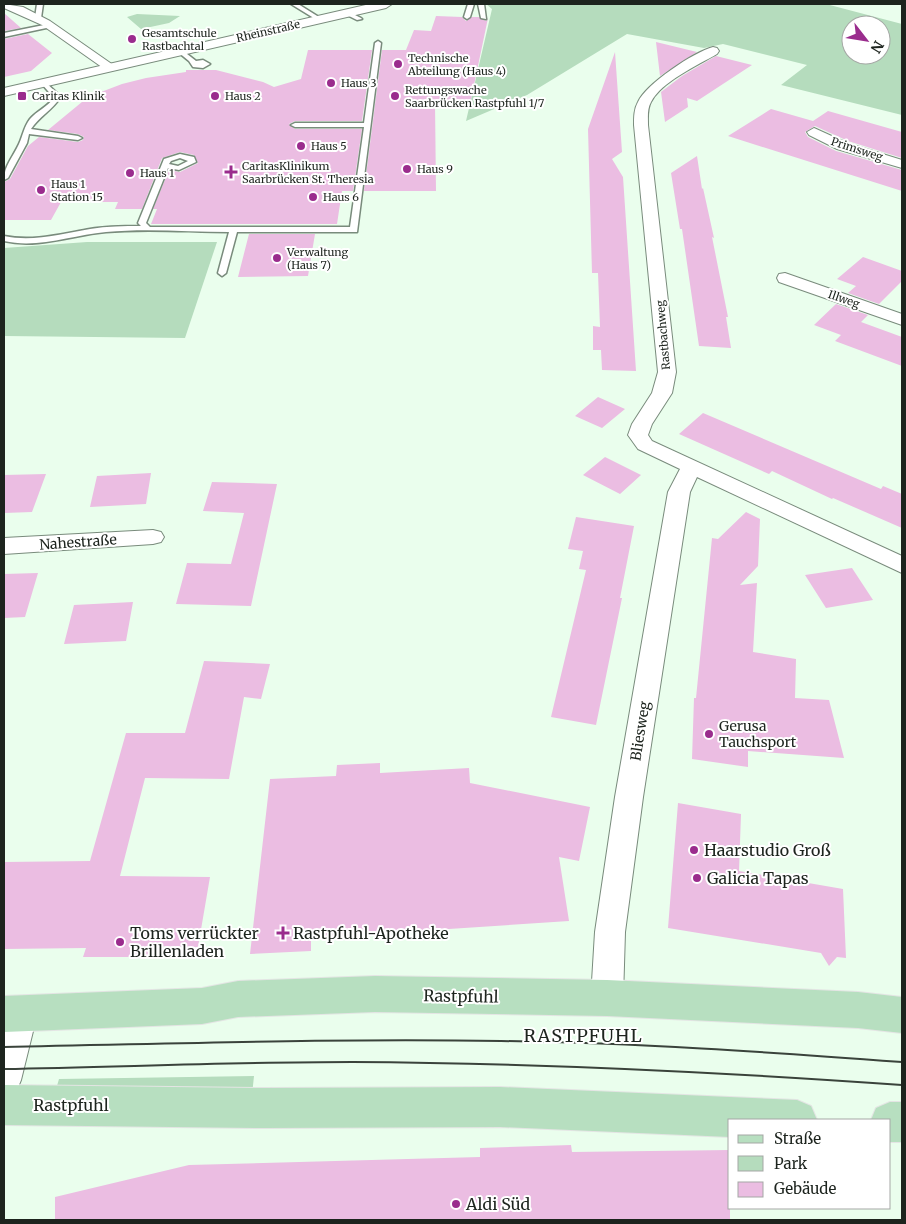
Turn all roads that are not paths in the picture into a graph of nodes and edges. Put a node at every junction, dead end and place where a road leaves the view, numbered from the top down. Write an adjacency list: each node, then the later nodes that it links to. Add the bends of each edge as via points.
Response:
1 (40, 4): 9 (lane)
2 (294, 4): 11 (lane)
3 (386, 4): 7 (street, Rheinstraße)
4 (4, 5): 9 (street)
5 (482, 6): 6 (lane); 10 (lane)
6 (470, 7): 8 (lane)
7 (347, 12): 11 (street, Rheinstraße); 12 (lane)
8 (467, 17)
9 (38, 18): 13 (street)
10 (484, 18)
11 (319, 19): 16 (street, Rheinstraße)
12 (359, 19)
13 (49, 26): 14 (lane); 19 (street)
14 (4, 35)
15 (378, 43): 23 (lane)
16 (180, 51): 18 (lane, via 193,61 194,66 207,64); 19 (street, Rheinstraße)
17 (703, 53): 38 (street, Rastbachweg, via 650,93 644,102 641,125 667,372 662,393 638,434 645,445)
18 (203, 62)
19 (110, 67): 20 (street, Rheinstraße)
20 (44, 82): 21 (street, Rheinstraße); 24 (lane, via 57,98)
21 (4, 92)
22 (295, 125): 23 (lane)
23 (368, 125): 33 (lane, via 354,230)
24 (26, 131): 26 (lane); 31 (lane)
25 (814, 132): 27 (street, Primsweg, via 842,146)
26 (78, 138)
27 (902, 164)
28 (166, 165): 29 (lane); 29 (lane, via 166,161 175,157 184,156 192,160 187,166); 30 (lane)
29 (174, 168): 30 (lane)
30 (162, 174): 32 (lane, via 142,223)
31 (4, 178)
32 (148, 229): 33 (lane); 34 (lane, via 101,230 41,239)
33 (234, 229): 35 (lane)
34 (4, 239)
35 (222, 273)
36 (785, 278): 37 (street, Illweg)
37 (902, 320)
38 (692, 467): 41 (street, Rastbachweg); 42 (street, Bliesweg, via 679,492 629,797 610,932)
39 (153, 537): 40 (street, Nahestraße)
40 (4, 546)
41 (902, 565)
42 (607, 998): 43 (main road, Rastpfuhl, via 320,995 238,999 202,1006); 44 (main road, Rastpfuhl)
43 (12, 1015): 45 (street)
44 (902, 1015)
45 (4, 1080)
46 (4, 1104): 47 (main road, Rastpfuhl, via 500,1107)
47 (774, 1119)

